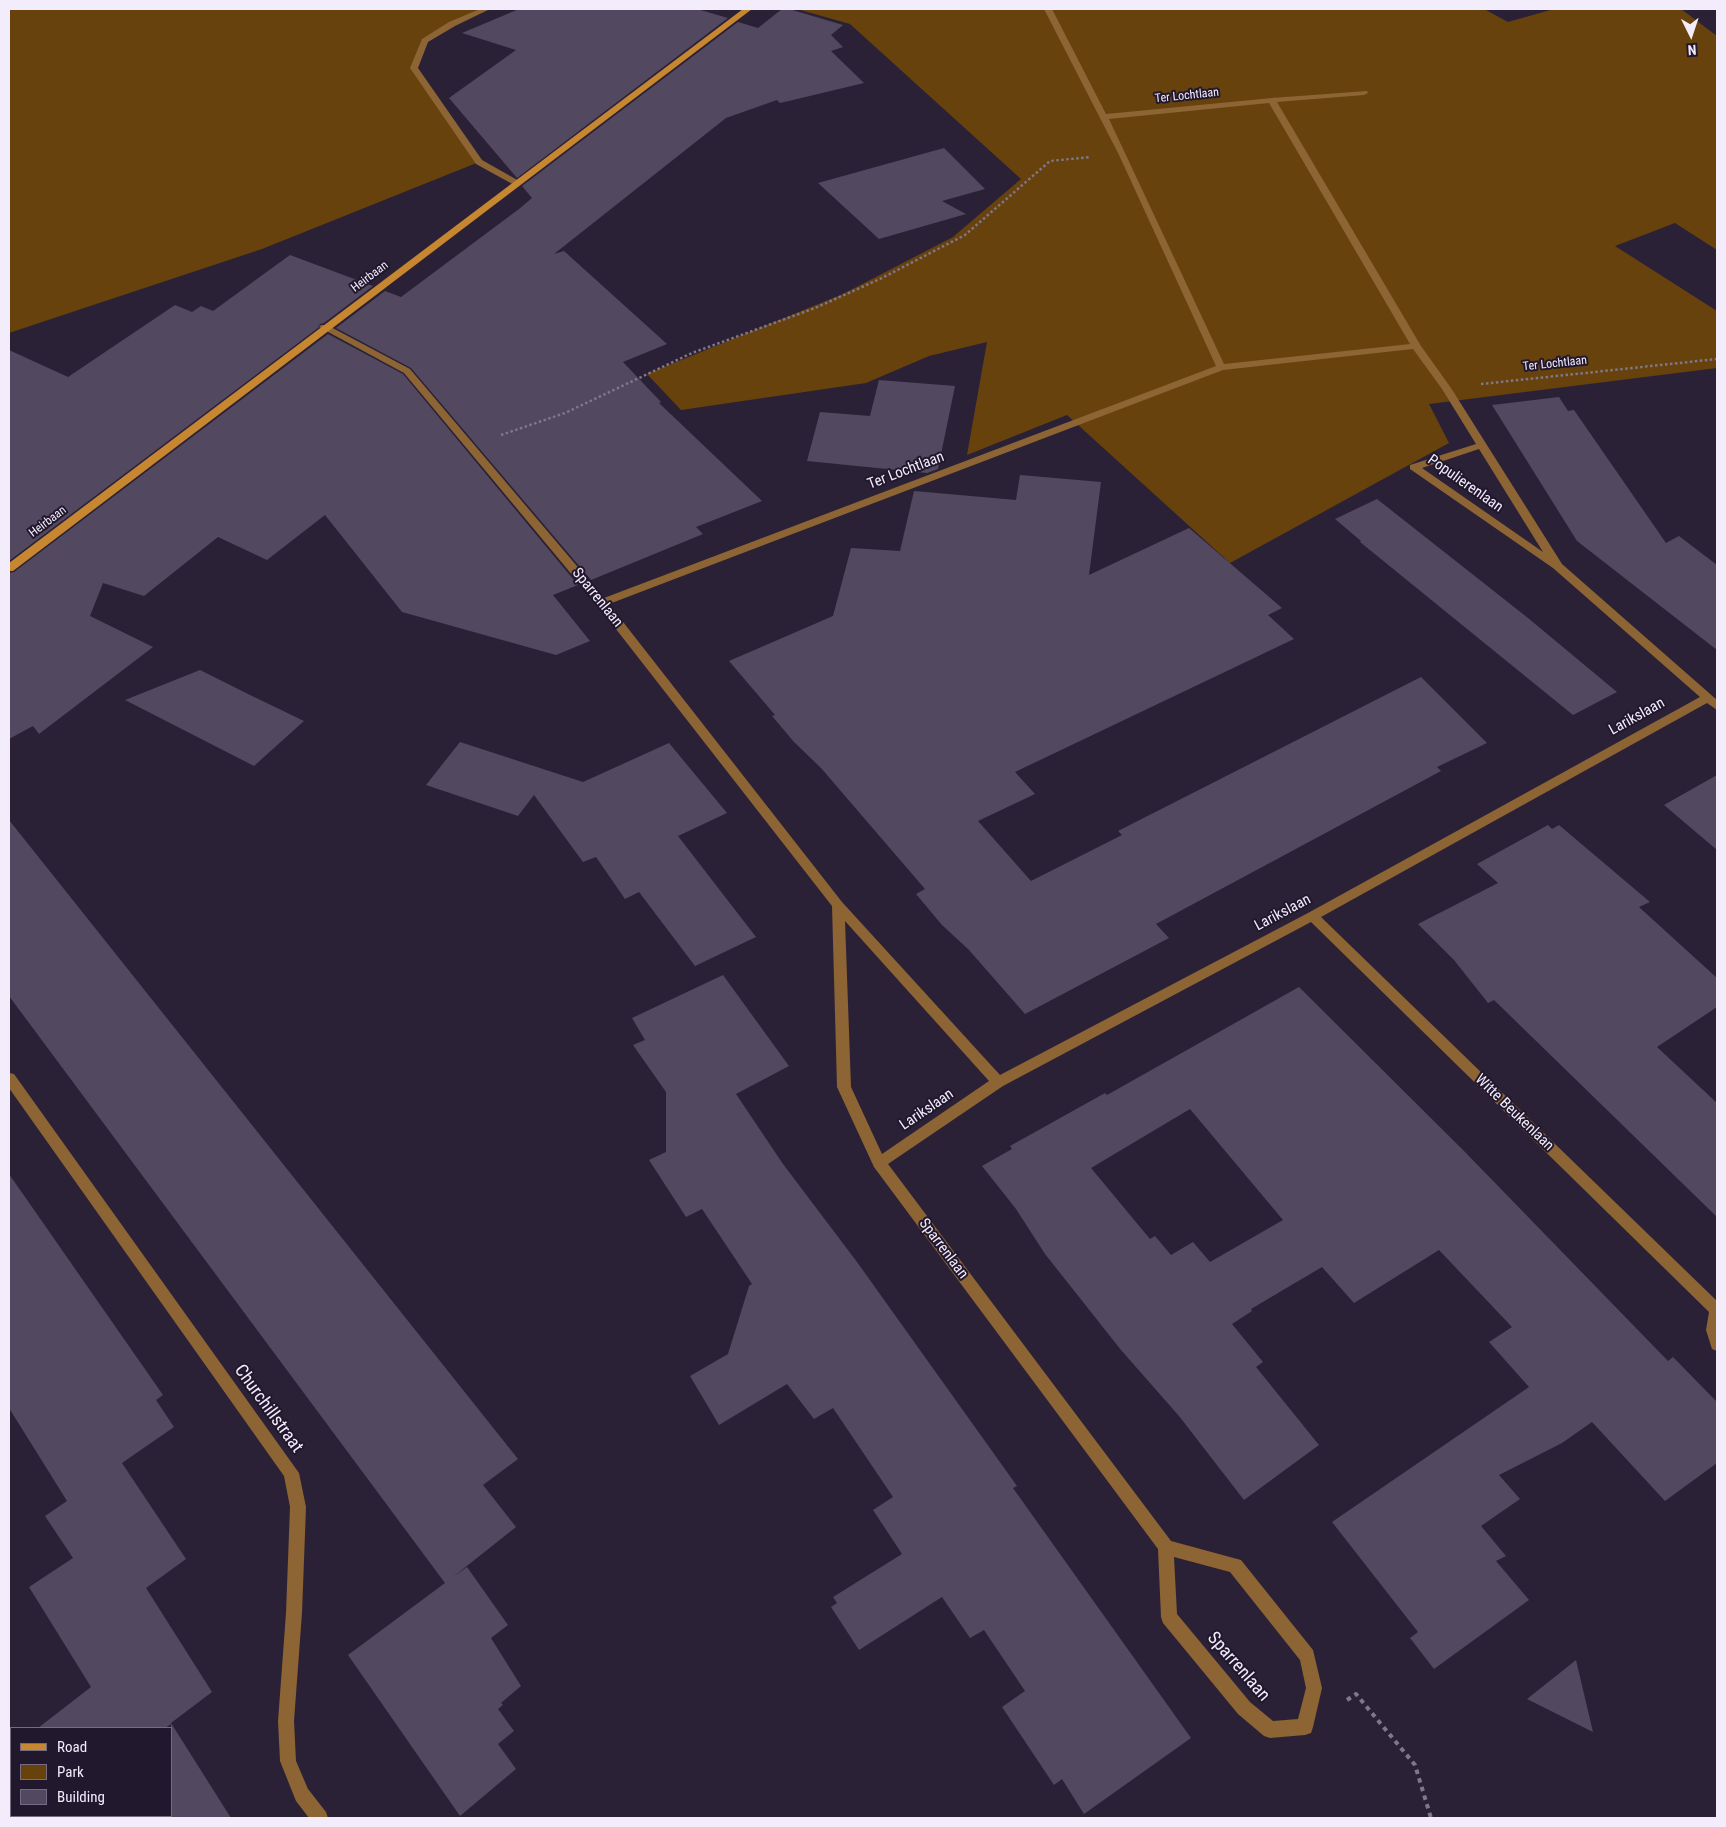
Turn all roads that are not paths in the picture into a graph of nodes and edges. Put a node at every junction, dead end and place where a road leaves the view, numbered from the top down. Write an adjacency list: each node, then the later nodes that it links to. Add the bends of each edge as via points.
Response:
1 (486, 9): 7 (street, via 452,24 425,41 414,68 479,162)
2 (748, 9): 7 (street, Heirbaan)
3 (1048, 9): 6 (street)
4 (1364, 93): 5 (street, Ter Lochtlaan)
5 (1272, 100): 6 (street, Ter Lochtlaan); 9 (street)
6 (1104, 117): 10 (street)
7 (516, 183): 8 (street, Heirbaan)
8 (324, 328): 13 (street, Heirbaan); 14 (street, Sparrenlaan, via 407,371)
9 (1416, 346): 10 (street, Ter Lochtlaan); 11 (street, Populierenlaan)
10 (1221, 367): 14 (street, Ter Lochtlaan)
11 (1482, 445): 12 (street, Populierenlaan); 12 (street, Populierenlaan, via 1414,467)
12 (1558, 567): 15 (street, Populierenlaan)
13 (9, 568)
14 (602, 603): 17 (street, Sparrenlaan)
15 (1706, 698): 16 (street, Populierenlaan); 18 (street, Larikslaan)
16 (1717, 706)
17 (838, 905): 20 (street, Sparrenlaan); 21 (street, Sparrenlaan, via 844,1087)
18 (1312, 916): 20 (street, Larikslaan); 22 (street, Witte Beukenlaan)
19 (9, 1078): 25 (street, Churchillstraat, via 291,1473 298,1507 286,1721 288,1761 302,1795)
20 (998, 1082): 21 (street, Larikslaan)
21 (878, 1162): 24 (street, Sparrenlaan)
22 (1717, 1310): 23 (street, Witte Beukenlaan, via 1712,1330)
23 (1717, 1344)
24 (1166, 1547): 24 (street, Sparrenlaan, via 1169,1617 1244,1708 1270,1730 1304,1727 1314,1688 1307,1656 1235,1566)
25 (320, 1818)

